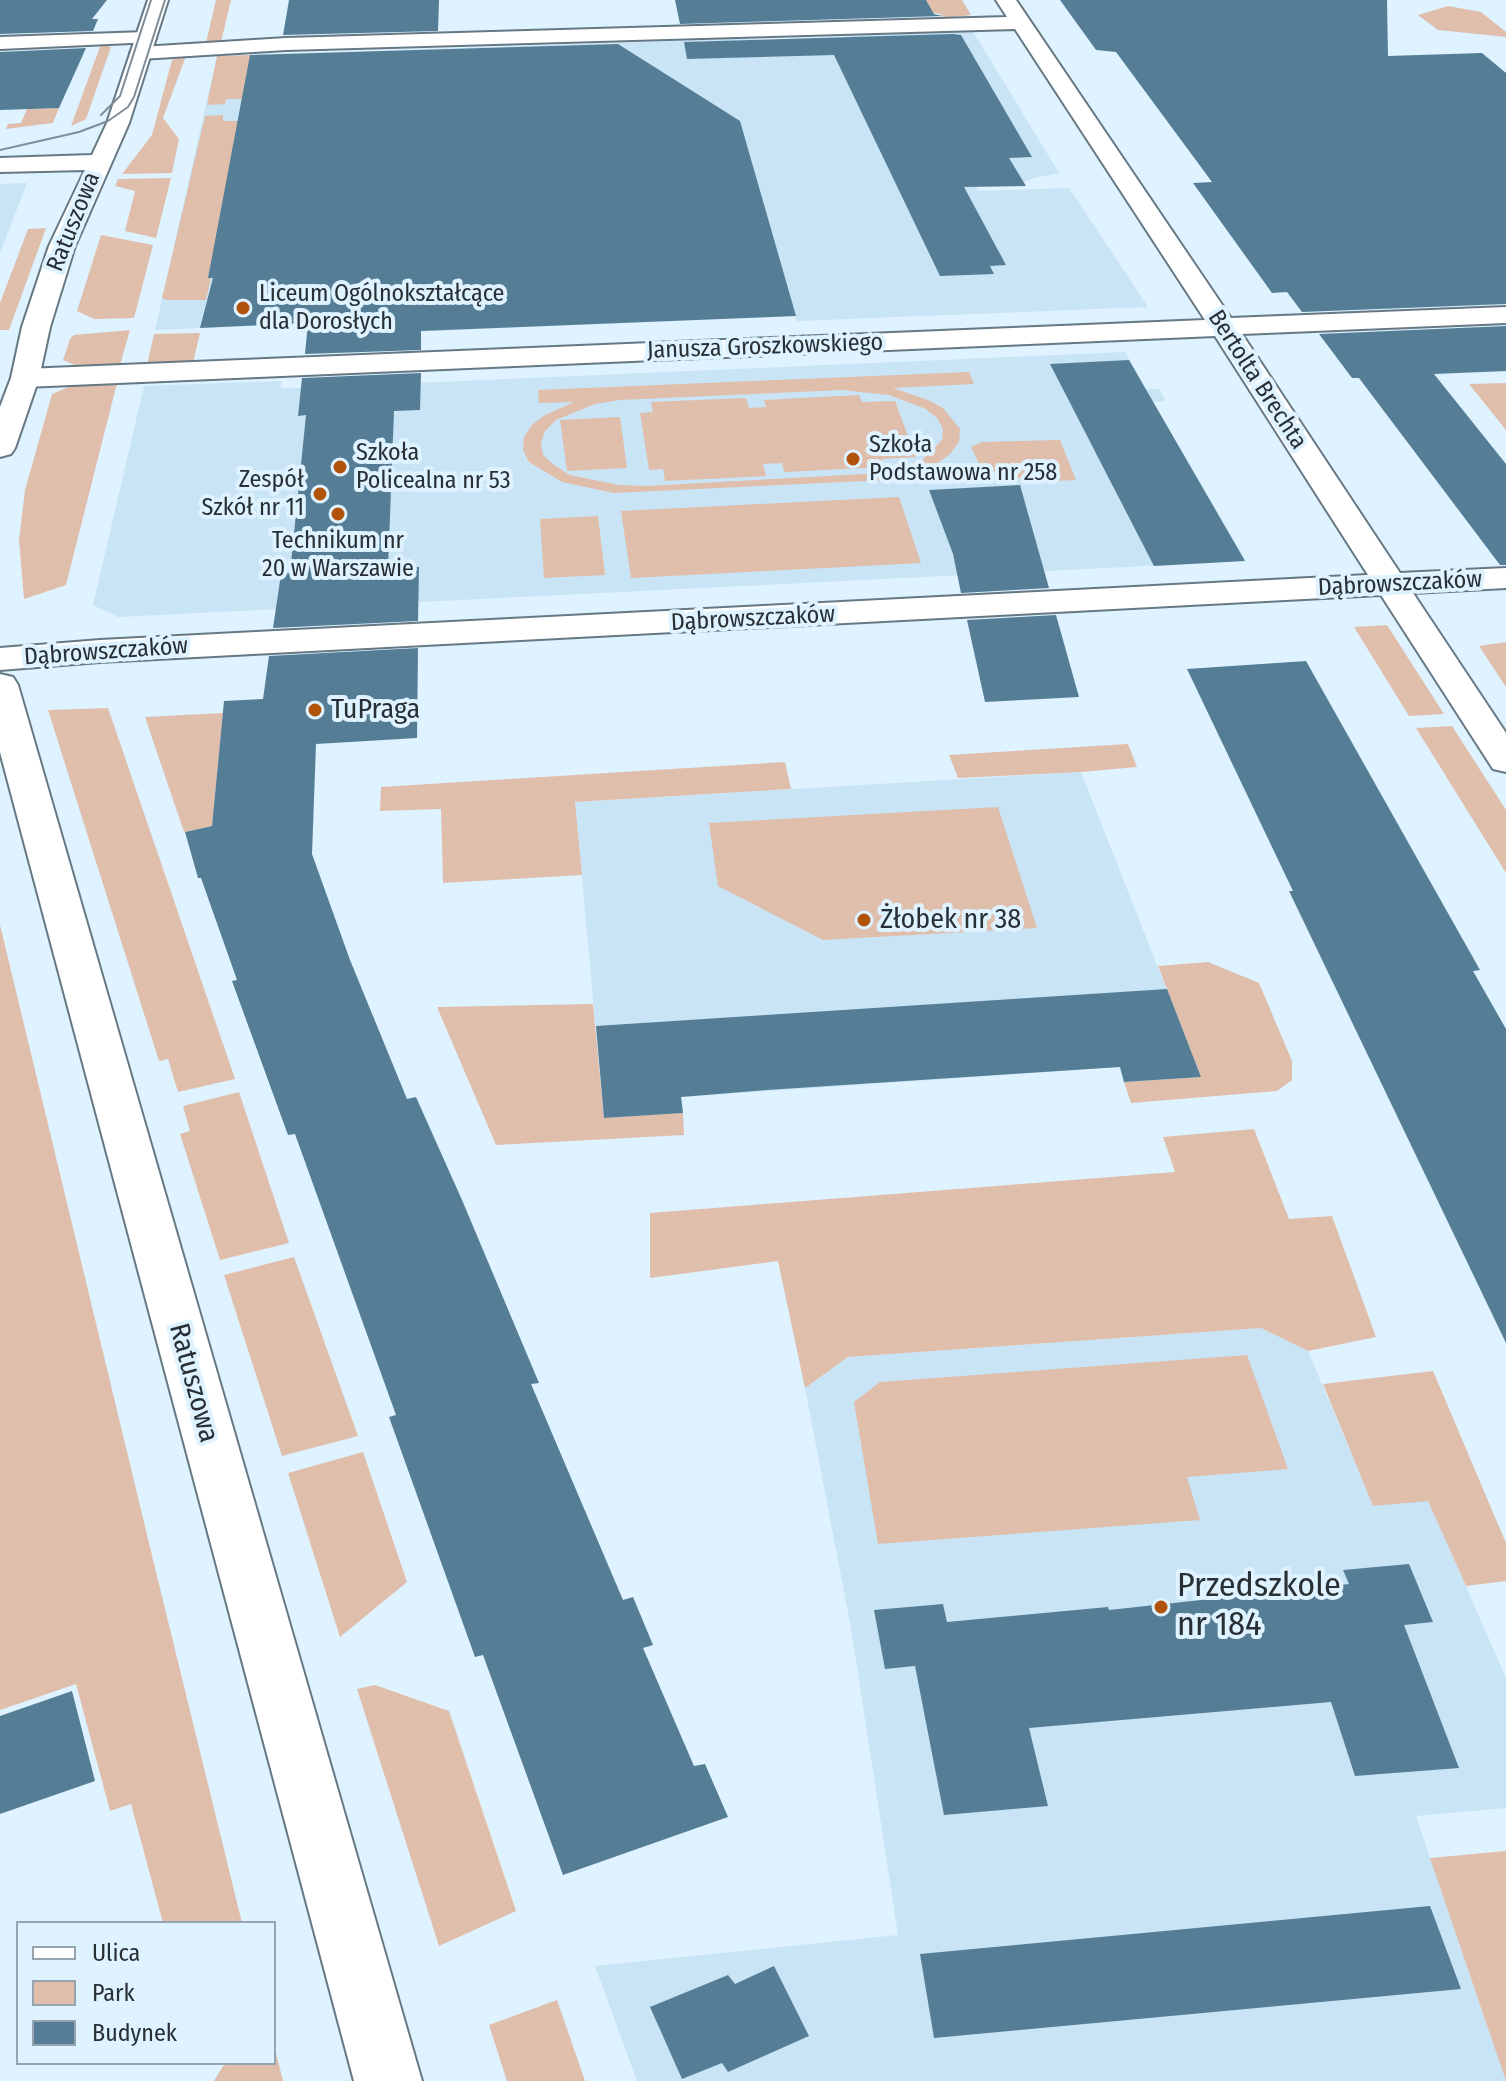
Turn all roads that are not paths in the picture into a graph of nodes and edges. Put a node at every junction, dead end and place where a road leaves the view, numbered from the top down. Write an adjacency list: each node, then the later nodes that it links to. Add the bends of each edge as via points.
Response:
1 (158, 0): 5 (street, Ratuszowa)
2 (1006, 0): 3 (street, Bertolta Brechta)
3 (1022, 23): 5 (street); 9 (street, Bertolta Brechta)
4 (0, 43): 5 (street)
5 (143, 46): 6 (street, Ratuszowa, via 118,123)
6 (98, 162): 7 (street); 10 (street, Ratuszowa, via 62,246)
7 (0, 165)
8 (1506, 315): 9 (street, Janusza Groszkowskiego)
9 (1223, 327): 10 (street, Janusza Groszkowskiego); 13 (street, Bertolta Brechta)
10 (25, 378): 11 (street, Ratuszowa)
11 (0, 448)
12 (1506, 578): 13 (street, Dąbrowszczaków)
13 (1390, 584): 14 (street, Dąbrowszczaków); 16 (street, Bertolta Brechta)
14 (0, 659)
15 (0, 685): 17 (street, Ratuszowa)
16 (1506, 761)
17 (388, 2081)

